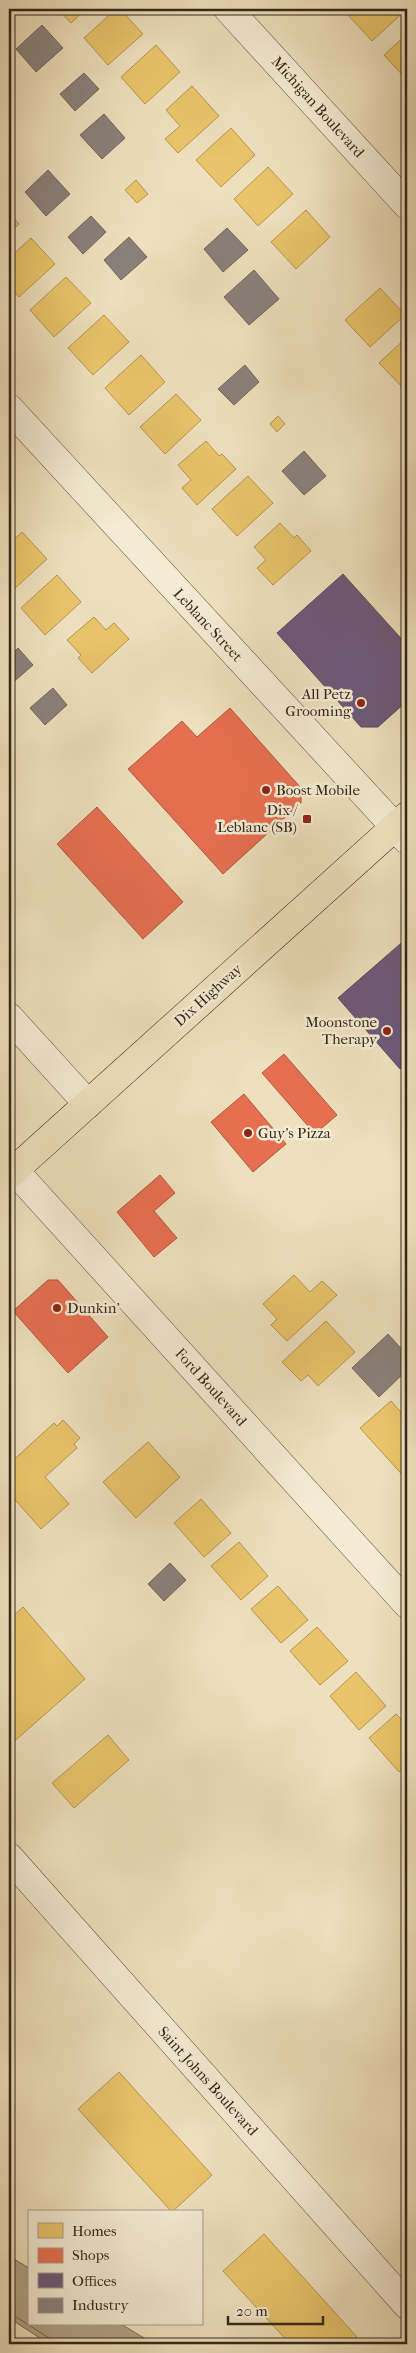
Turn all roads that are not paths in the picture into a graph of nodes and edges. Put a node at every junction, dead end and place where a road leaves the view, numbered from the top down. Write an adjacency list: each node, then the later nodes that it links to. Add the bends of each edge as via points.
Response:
1 (228, 9): 2 (street, Michigan Boulevard)
2 (407, 205)
3 (9, 408): 4 (street, Leblanc Street)
4 (403, 828): 6 (main road, Dix Highway)
5 (9, 1017): 6 (street)
6 (88, 1104): 7 (main road, Dix Highway)
7 (12, 1172): 8 (street, Ford Boulevard)
8 (407, 1604)
9 (9, 1857): 10 (street, Saint Johns Boulevard)
10 (407, 2305)

